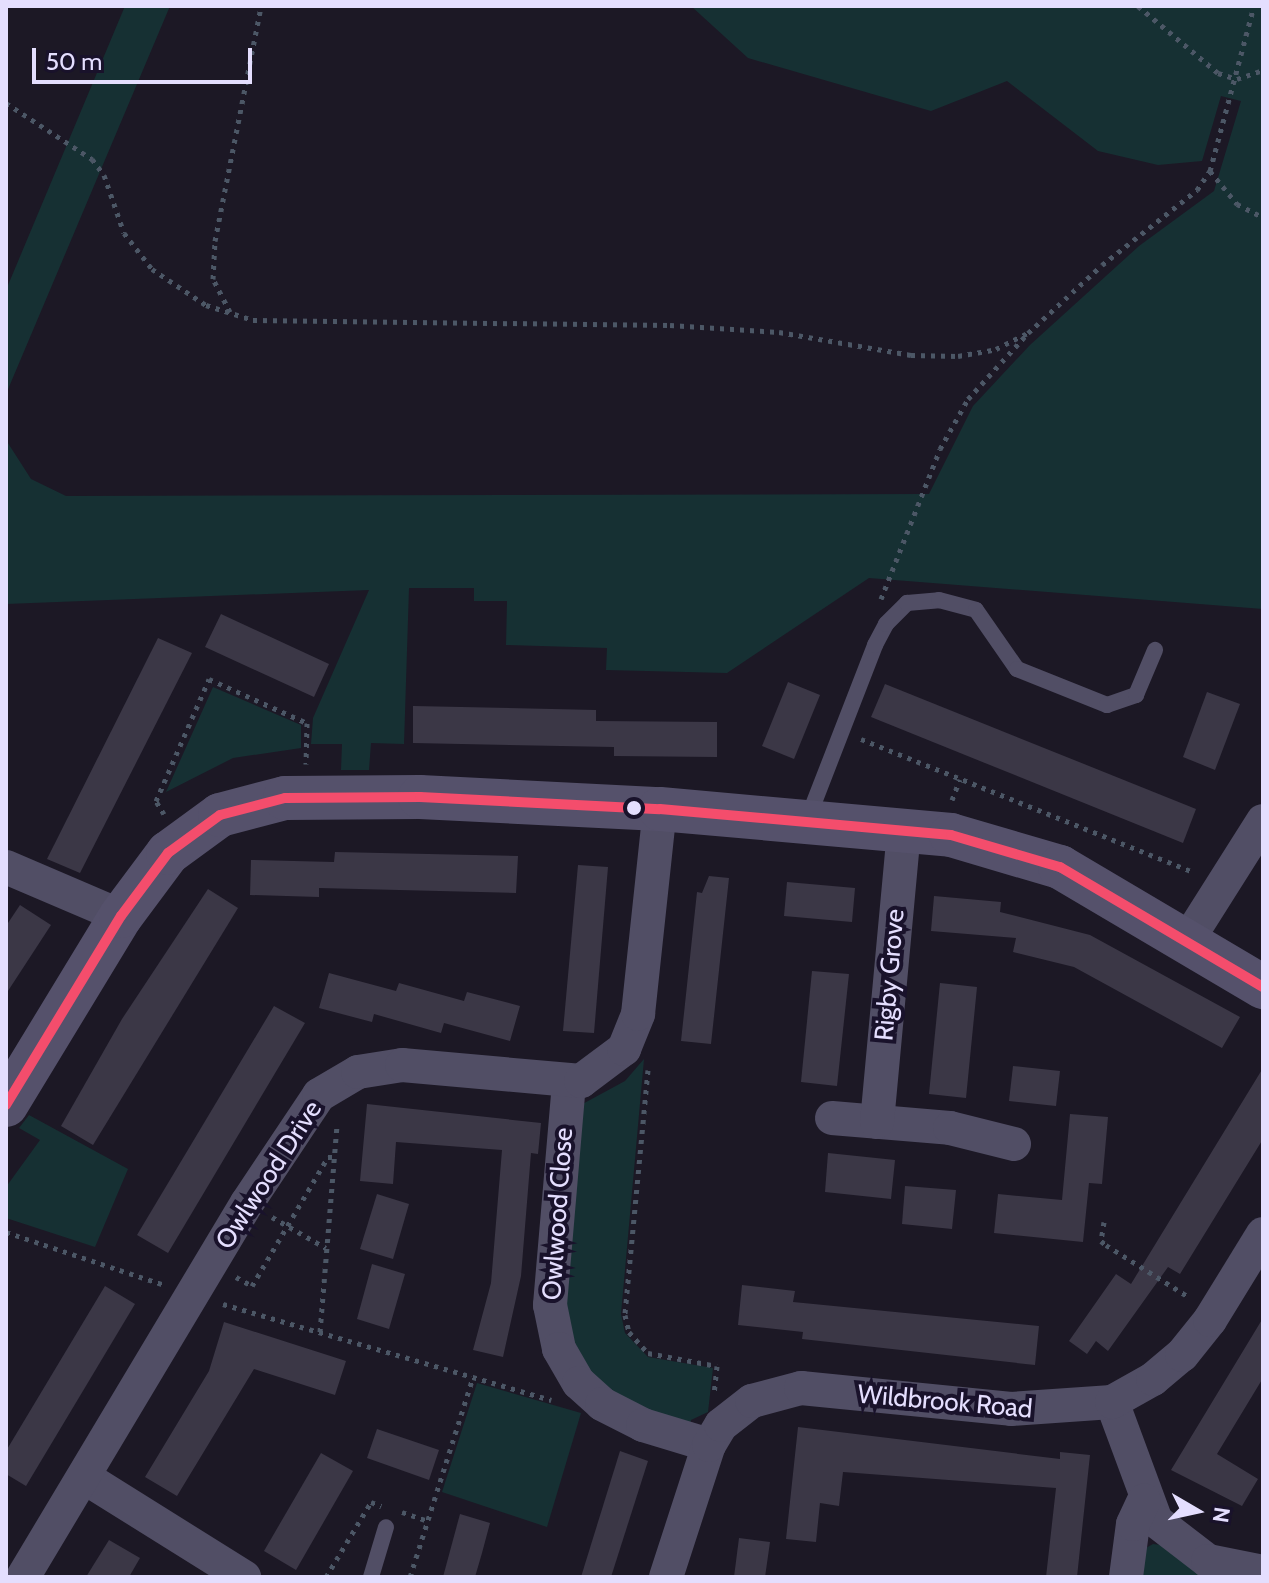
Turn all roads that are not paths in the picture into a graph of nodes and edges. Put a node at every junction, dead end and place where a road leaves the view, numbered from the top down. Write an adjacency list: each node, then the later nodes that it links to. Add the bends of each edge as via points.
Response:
1 (1155, 650): 3 (lane, via 1136,695 1107,705 1017,669 990,624 959,603 907,603 886,624)
2 (660, 809): 3 (street); 7 (street, via 420,797 306,797 240,807 180,841); 10 (street, Owlwood Drive, via 638,1014 630,1039 605,1068)
3 (807, 820): 5 (street)
4 (1263, 821): 8 (street)
5 (904, 829): 8 (street, via 1021,852 1088,882); 13 (street, Rigby Grove)
6 (6, 867): 7 (street)
7 (121, 916): 11 (street)
8 (1187, 941): 9 (street)
9 (1263, 987)
10 (569, 1083): 17 (street, Owlwood Close, via 551,1326 569,1367 591,1394 622,1416); 18 (street, Owlwood Drive, via 402,1065 341,1079 304,1110)
11 (6, 1105)
12 (832, 1118): 13 (street)
13 (877, 1122): 14 (street, via 950,1128)
14 (1014, 1144)
15 (1260, 1248): 16 (street, Wildbrook Road, via 1182,1355)
16 (1112, 1402): 17 (street, Wildbrook Road, via 1033,1410 801,1388 769,1393); 19 (street)
17 (715, 1435): 25 (street)
18 (84, 1477): 22 (street, Owlwood Drive); 23 (street)
19 (1144, 1500): 21 (street, via 1156,1521 1190,1552 1226,1568); 26 (street, via 1133,1524)
20 (386, 1527): 24 (lane)
21 (1263, 1572)
22 (23, 1577)
23 (244, 1577)
24 (371, 1577)
25 (666, 1577)
26 (1126, 1577)

